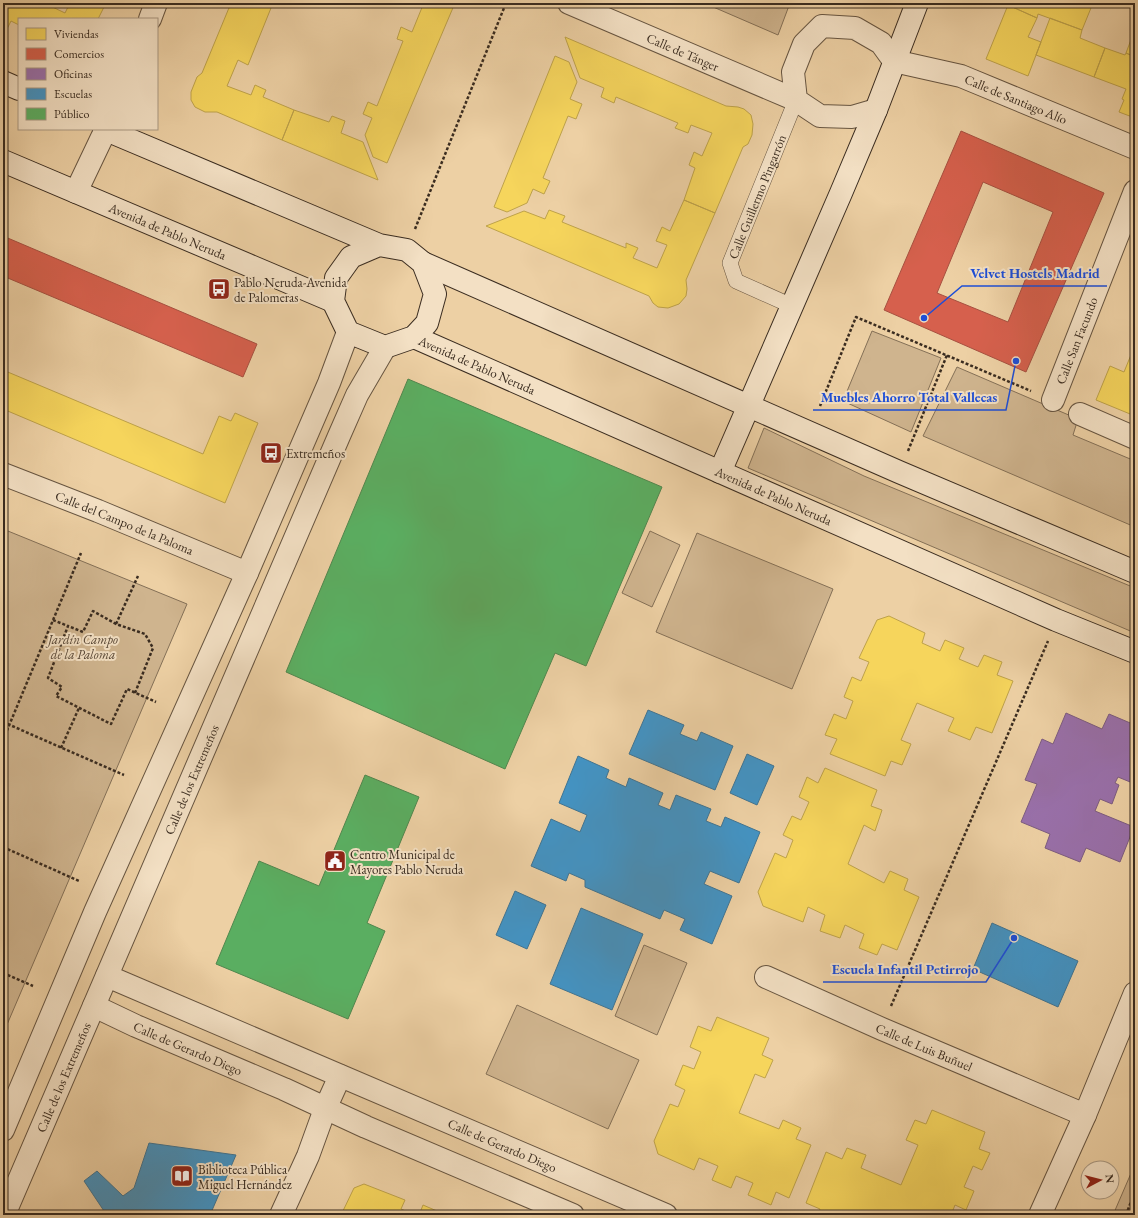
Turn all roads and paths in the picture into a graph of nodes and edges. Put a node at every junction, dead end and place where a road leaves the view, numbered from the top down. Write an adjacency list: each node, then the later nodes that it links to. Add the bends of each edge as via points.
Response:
1 (156, 3): 5 (street)
2 (506, 3): 18 (path)
3 (570, 3): 9 (street, Calle de Tánger)
4 (917, 3): 6 (street)
5 (150, 18)
6 (894, 61): 9 (street, Calle Guillermo Pingarrón, via 880,42 855,28 822,26 804,44 793,72); 10 (street); 13 (street, Calle de Santiago Alío, via 961,76)
7 (3, 82): 8 (street)
8 (18, 89)
9 (796, 100): 10 (street, via 820,116 852,117); 21 (lane, Calle Guillermo Pingarrón, via 730,263 736,281)
10 (876, 110): 21 (street)
11 (105, 130): 15 (street)
12 (107, 130): 17 (street)
13 (1135, 148)
14 (3, 161): 15 (street, Avenida de Pablo Neruda)
15 (76, 192): 20 (street, Avenida de Pablo Neruda)
16 (1135, 192): 26 (street, Calle San Facundo)
17 (379, 245): 18 (street); 20 (street, via 351,257 336,278)
18 (407, 250): 19 (street)
19 (423, 263): 23 (street, via 435,294 427,323); 27 (street)
20 (333, 301): 22 (street)
21 (792, 306): 27 (street)
22 (348, 332): 24 (street); 36 (street, via 329,383)
23 (414, 337): 24 (street); 31 (street, Avenida de Pablo Neruda)
24 (385, 347): 54 (street, Calle de los Extremeños, via 357,395)
25 (947, 355): 26 (path); 28 (path, via 856,317); 32 (path)
26 (1053, 400)
27 (748, 405): 31 (street); 32 (street)
28 (820, 406)
29 (1080, 414): 30 (street)
30 (1135, 438)
31 (720, 472): 39 (street, Avenida de Pablo Neruda)
32 (899, 472): 35 (street)
33 (3, 474): 36 (street, Calle del Campo de la Paloma)
34 (82, 553): 38 (path)
35 (1135, 572)
36 (246, 573): 63 (street, via 101,899)
37 (138, 576): 40 (path)
38 (54, 620): 41 (path); 47 (path)
39 (1056, 620): 42 (street, Avenida de Pablo Neruda); 59 (path)
40 (116, 624): 41 (path, via 93,612 83,632); 43 (path, via 145,634 153,648)
41 (68, 626): 45 (path, via 48,678 62,687 56,696)
42 (1135, 652)
43 (135, 693): 44 (path); 45 (path, via 128,689 111,724)
44 (156, 702)
45 (79, 708): 49 (path)
46 (3, 722): 47 (path)
47 (10, 725): 48 (path); 49 (path)
48 (3, 740)
49 (61, 748): 50 (path)
50 (124, 775)
51 (3, 847): 52 (path)
52 (79, 881)
53 (3, 972): 56 (path)
54 (107, 976): 58 (street, Calle de los Extremeños); 60 (street, Calle de Gerardo Diego)
55 (766, 977): 59 (street, Calle de Luis Buñuel)
56 (33, 986)
57 (1135, 993): 62 (street)
58 (94, 1006): 61 (street, Calle de Gerardo Diego); 65 (street, Calle de los Extremeños)
59 (882, 1029): 62 (street, Calle de Luis Buñuel)
60 (340, 1076): 61 (street); 68 (street, Calle de Gerardo Diego)
61 (326, 1109): 66 (street); 67 (street, Calle de Gerardo Diego)
62 (1085, 1115): 69 (street)
63 (3, 1130)
64 (1135, 1191): 70 (path)
65 (4, 1215)
66 (281, 1215)
67 (573, 1215)
68 (666, 1215)
69 (1040, 1215)
70 (1126, 1215)

